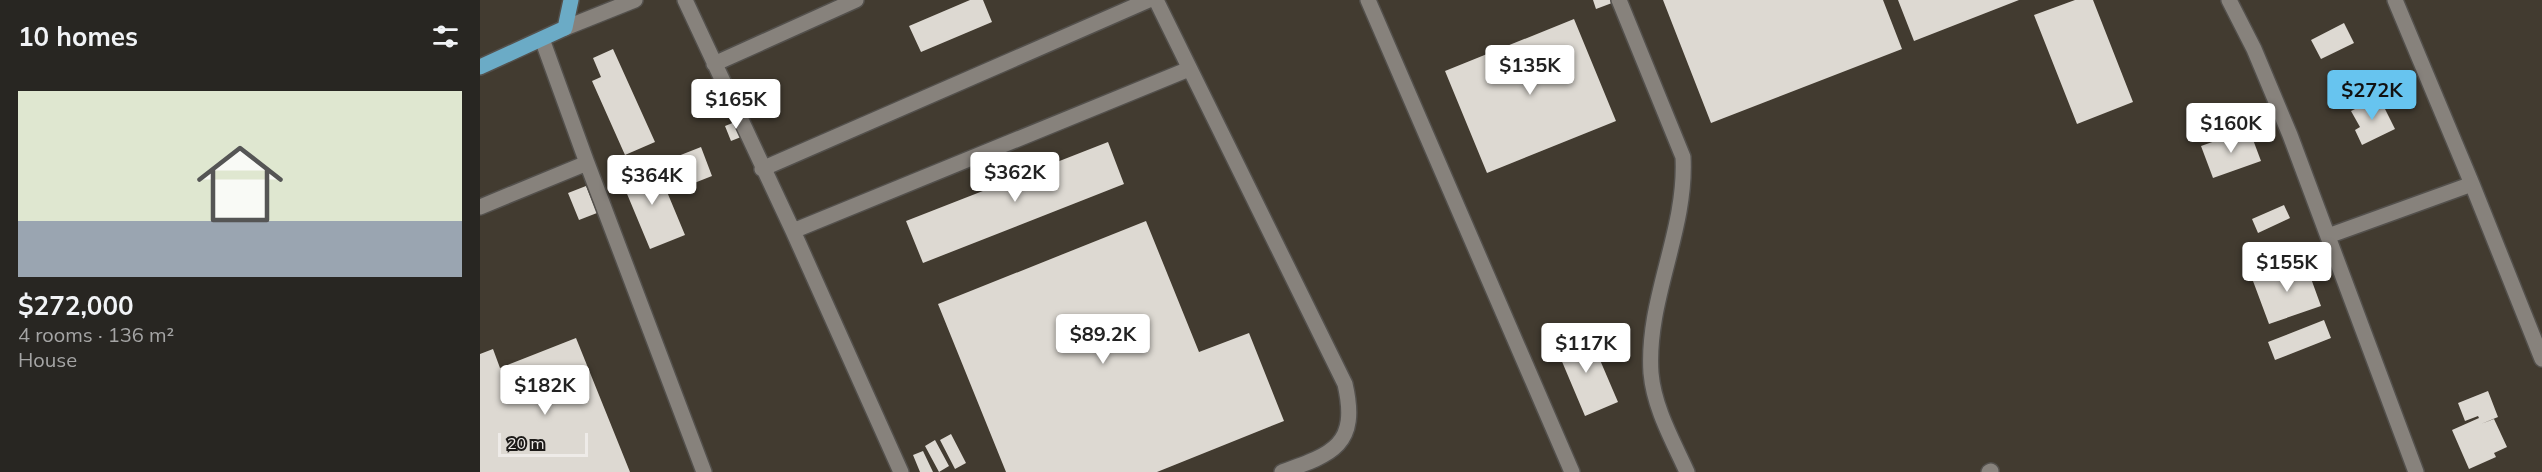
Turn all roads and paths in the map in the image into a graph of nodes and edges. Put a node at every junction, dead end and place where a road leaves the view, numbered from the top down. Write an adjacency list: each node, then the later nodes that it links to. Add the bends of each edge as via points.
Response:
1 (572, 0): 11 (main road)
2 (635, 0): 11 (street)
3 (685, 0): 13 (street)
4 (856, 0): 13 (street)
5 (1149, 0): 17 (street)
6 (1156, 0): 15 (street)
7 (1368, 0): 26 (street)
8 (1618, 0): 27 (street, via 1683,157 1684,184 1659,290 1651,375 1658,406)
9 (2229, 0): 21 (street, via 2259,60)
10 (2395, 0): 18 (street)
11 (565, 28): 12 (main road)
12 (542, 39): 14 (main road); 16 (street)
13 (714, 64): 17 (street)
14 (480, 67)
15 (1189, 69): 20 (street); 25 (street, via 1345,384 1351,410 1347,429 1337,446 1323,458)
16 (587, 163): 19 (street); 23 (street)
17 (762, 169): 20 (street)
18 (2472, 184): 21 (street); 22 (street)
19 (480, 207)
20 (793, 231): 24 (street)
21 (2328, 236): 28 (street)
22 (2542, 359)
23 (704, 472)
24 (901, 472)
25 (1282, 472)
26 (1572, 472)
27 (1687, 472)
28 (2416, 472)

